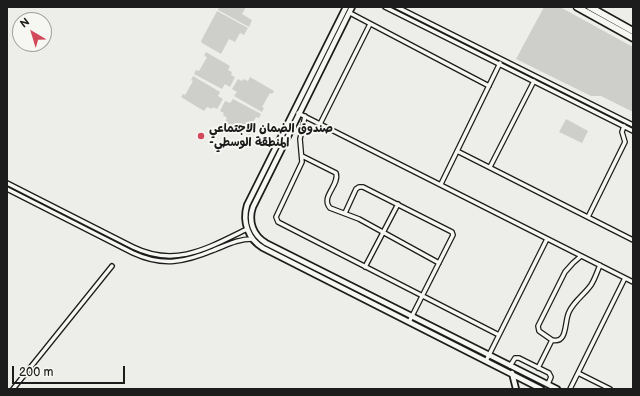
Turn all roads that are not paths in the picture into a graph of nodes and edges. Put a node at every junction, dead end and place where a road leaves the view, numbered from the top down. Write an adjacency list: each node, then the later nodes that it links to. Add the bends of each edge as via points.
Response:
1 (346, 7): 15 (street)
2 (385, 7): 11 (street)
3 (397, 7): 10 (street)
4 (577, 7): 9 (highway)
5 (590, 7): 8 (highway)
6 (352, 9): 7 (street); 16 (street)
7 (370, 24): 14 (street); 19 (street)
8 (633, 31)
9 (633, 38)
10 (502, 60): 11 (street); 12 (street)
11 (500, 64): 13 (street); 14 (street)
12 (536, 76): 13 (street); 18 (street)
13 (533, 81): 21 (street); 25 (street)
14 (489, 86): 23 (street)
15 (294, 111): 16 (street); 31 (street, via 249,202)
16 (299, 113): 17 (street); 32 (street, via 253,207)
17 (305, 116): 19 (street); 24 (street, via 300,139)
18 (626, 122): 20 (street); 21 (street)
19 (320, 124): 27 (street)
20 (633, 125)
21 (624, 126): 22 (street); 33 (street, via 622,132 625,142)
22 (633, 131)
23 (457, 151): 25 (street); 27 (street)
24 (302, 156): 30 (street, via 336,173 337,180 327,204 330,208); 44 (street, via 301,165 276,220)
25 (490, 167): 33 (street)
26 (7, 183): 34 (street, via 153,255 175,257 191,253)
27 (441, 184): 37 (street)
28 (7, 189): 38 (street, via 151,260 188,260 235,241)
29 (398, 204): 30 (street, via 360,187 355,190); 35 (street); 41 (street, via 452,232 453,235)
30 (345, 213): 35 (street)
31 (245, 217): 32 (street); 34 (street)
32 (251, 217): 36 (street)
33 (588, 217): 39 (street)
34 (247, 229): 38 (street)
35 (382, 233): 41 (street); 44 (street)
36 (257, 235): 38 (street); 48 (street, via 266,243)
37 (547, 238): 40 (street); 50 (street)
38 (252, 239): 49 (street, via 263,248)
39 (633, 240)
40 (581, 256): 42 (street); 51 (street, via 565,272 538,326 539,331)
41 (439, 263): 47 (street)
42 (600, 265): 45 (street); 51 (street, via 590,286 569,311 561,340)
43 (112, 266): 59 (street)
44 (364, 267): 47 (street)
45 (625, 278): 46 (street); 56 (street)
46 (633, 282)
47 (422, 296): 48 (street); 50 (street)
48 (412, 316): 49 (street); 52 (street)
49 (409, 322): 53 (street)
50 (499, 335): 52 (street)
51 (552, 340): 55 (street)
52 (489, 355): 53 (street); 54 (street)
53 (486, 361): 57 (street)
54 (512, 367): 55 (street, via 513,359 517,357); 57 (street); 58 (street)
55 (538, 368): 58 (street, via 550,375)
56 (578, 373): 63 (street); 64 (street)
57 (512, 374): 60 (street); 61 (street)
58 (546, 383): 61 (street); 62 (street)
59 (13, 389)
60 (516, 389)
61 (540, 389)
62 (557, 389)
63 (570, 389)
64 (610, 389)

